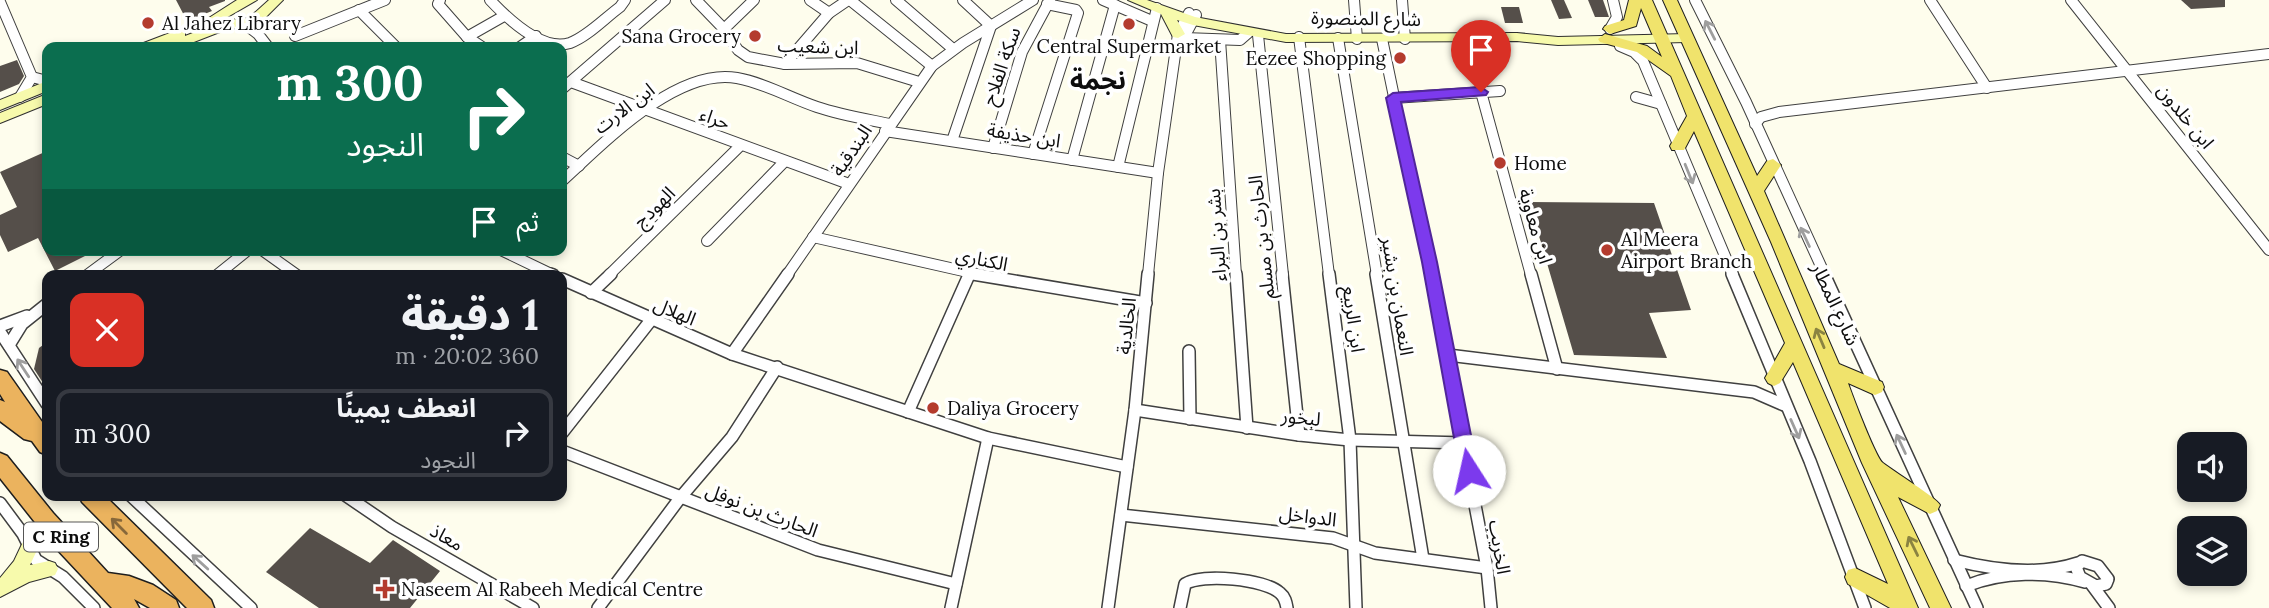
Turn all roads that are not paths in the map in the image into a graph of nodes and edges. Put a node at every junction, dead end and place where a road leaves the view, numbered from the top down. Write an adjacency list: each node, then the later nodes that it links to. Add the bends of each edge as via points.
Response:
1 (9, 0): 26 (street)
2 (277, 0): 28 (main road)
3 (385, 0): 30 (street)
4 (440, 0): 45 (street, via 438,5)
5 (490, 0): 34 (street)
6 (625, 0): 60 (street)
7 (665, 0): 70 (street)
8 (696, 0): 38 (street, ابن شعيب)
9 (754, 0): 38 (street)
10 (810, 0): 33 (street)
11 (849, 0): 33 (street); 64 (street)
12 (896, 0): 61 (street)
13 (963, 0): 37 (street)
14 (1033, 0): 37 (street, البندقية)
15 (1103, 0): 29 (street, شارع المنصورة)
16 (1134, 0): 31 (main road, شارع المنصورة)
17 (1354, 0): 49 (street)
18 (1402, 0): 51 (street)
19 (1613, 0): 41 (street, via 1617,17)
20 (1636, 0): 41 (main road, via 1631,23)
21 (1645, 0): 42 (main road, شارع المطار)
22 (1670, 0): 42 (main road, شارع المطار)
23 (1695, 0): 81 (street, شارع المطار, one-way to 23)
24 (1930, 0): 74 (street)
25 (2074, 1): 65 (street, ابن خلدون)
26 (0, 2): 67 (street)
27 (1048, 2): 93 (street, سكة الفلاح, via 1022,51); 94 (street, via 1078,11)
28 (256, 3): 32 (main road); 36 (main road); 55 (street)
29 (1115, 5): 31 (street, شارع المنصورة); 96 (street)
30 (359, 10): 43 (street); 56 (street)
31 (1157, 10): 35 (main road, شارع المنصورة); 35 (main road, شارع المنصورة); 48 (main road); 100 (street)
32 (229, 11): 36 (main road); 52 (main road); 53 (main road)
33 (829, 13): 63 (street)
34 (504, 16): 44 (street); 45 (street)
35 (1191, 17): 39 (main road, شارع المنصورة); 46 (main road, شارع المنصورة); 48 (street, الخالدية)
36 (245, 24): 54 (street)
37 (991, 26): 61 (street, البندقية); 90 (street)
38 (724, 29): 63 (street, ابن شعيب, via 743,54)
39 (1217, 33): 40 (main road, شارع المنصورة); 48 (main road); 144 (street, بشر بن البراء)
40 (1253, 34): 46 (main road, شارع المنصورة); 145 (street, الحارث بن مسلم)
41 (1607, 34): 42 (main road, شارع المنصورة); 51 (main road, شارع المنصورة, via 1558,41); 66 (main road, via 1647,51); 82 (street, via 1643,61)
42 (1673, 35): 66 (main road, شارع المطار); 104 (main road, شارع المطار)
43 (295, 36)
44 (536, 36): 58 (street); 59 (street)
45 (467, 37): 57 (street)
46 (1299, 37): 47 (main road, شارع المنصورة); 148 (street, ابن الربيع)
47 (1338, 38): 49 (main road, شارع المنصورة); 149 (street, النعمان بن بشير)
48 (1181, 39): 101 (street, الخالدية)
49 (1357, 39): 50 (main road, شارع المنصورة)
50 (1382, 39): 51 (main road, شارع المنصورة); 79 (street, الخريب)
51 (1405, 39)
52 (158, 42)
53 (177, 42)
54 (265, 42)
55 (266, 42)
56 (391, 42)
57 (474, 42)
58 (527, 42)
59 (549, 42)
60 (567, 44)
61 (953, 49): 64 (street, البندقية)
62 (2269, 54): 65 (street)
63 (785, 64): 71 (street, ابن شعيب, via 858,63)
64 (932, 66): 71 (street, البندقية)
65 (2128, 72): 74 (street); 107 (street, ابن خلدون)
66 (1677, 76): 86 (main road, شارع المطار)
67 (32, 77): 69 (street); 77 (street)
68 (716, 78): 84 (street, ابن الارت, via 674,93); 89 (street, ابن حذيفة, via 734,78)
69 (42, 80)
70 (571, 82): 72 (street); 84 (street, حراء)
71 (919, 82): 89 (street, البندقية)
72 (567, 85)
73 (42, 88): 77 (main road)
74 (1987, 88): 85 (street)
75 (1500, 91): 76 (street)
76 (1481, 92): 79 (street); 131 (street, ابن معاوية)
77 (20, 97): 83 (main road)
78 (1636, 97): 82 (street)
79 (1393, 98): 129 (street, الخريب)
80 (42, 101): 87 (main road)
81 (1746, 102): 85 (street); 88 (street, شارع المطار)
82 (1661, 104): 92 (street)
83 (0, 105)
84 (644, 111): 91 (street, حراء); 99 (street, ابن الارت)
85 (1779, 112): 88 (street, via 1761,117)
86 (1695, 116): 92 (main road); 126 (main road, شارع المطار)
87 (0, 118)
88 (1755, 124): 98 (street, شارع المطار)
89 (888, 128): 90 (street, ابن حذيفة); 103 (street, البندقية)
90 (952, 141): 93 (street, ابن حذيفة)
91 (741, 145): 97 (street, حراء); 118 (street, الهودج)
92 (1678, 146): 134 (street, one-way to 134)
93 (993, 148): 94 (street, ابن حذيفة)
94 (1033, 154): 96 (street, ابن حذيفة)
95 (567, 160): 99 (street)
96 (1072, 160): 100 (street, ابن حذيفة)
97 (785, 161): 103 (street, حراء); 106 (street)
98 (1773, 165): 104 (main road); 135 (street, شارع المطار, one-way to 98)
99 (579, 166): 102 (street, ابن الارت)
100 (1118, 167): 101 (street, ابن حذيفة)
101 (1158, 173): 119 (street, الخالدية)
102 (567, 177)
103 (849, 184): 105 (street, البندقية)
104 (1754, 188): 132 (main road, شارع المطار, one-way to 104)
105 (813, 237): 116 (street, الكناري); 128 (street, البندقية)
106 (707, 241)
107 (2269, 250)
108 (113, 256): 112 (street)
109 (241, 256): 113 (street)
110 (270, 256): 114 (street)
111 (514, 256): 115 (street)
112 (95, 270)
113 (223, 270)
114 (290, 270)
115 (543, 270)
116 (969, 275): 119 (street, الكناري); 141 (street)
117 (567, 281): 118 (street, الهلال)
118 (592, 293): 122 (street, الهلال)
119 (1146, 303): 140 (street, الخالدية)
120 (42, 308): 121 (street)
121 (33, 314): 123 (street); 125 (street)
122 (651, 320): 128 (street, الهلال); 143 (street)
123 (0, 326)
124 (0, 332): 125 (street)
125 (9, 345): 137 (street, one-way to 125)
126 (1793, 345): 134 (main road); 191 (main road, شارع المطار)
127 (1189, 352): 142 (street)
128 (732, 354): 130 (street, الهلال)
129 (1448, 355): 131 (street); 151 (street, الخريب)
130 (777, 367): 141 (street, الهلال); 156 (street, via 732,437)
131 (1558, 369): 136 (street)
132 (1833, 369): 135 (main road); 154 (main road, شارع المطار)
133 (0, 378): 147 (highway)
134 (1774, 378): 136 (street); 138 (street)
135 (1875, 387): 161 (street, شارع المطار, one-way to 135)
136 (1754, 392): 138 (street)
137 (42, 396)
138 (1784, 405): 170 (street, one-way to 170)
139 (0, 409): 150 (highway)
140 (1135, 410): 142 (street, لبخور); 155 (street, الخالدية)
141 (908, 412): 146 (street, الهلال)
142 (1190, 419): 144 (street, لبخور)
143 (567, 427)
144 (1247, 428): 145 (street, لبخور)
145 (1299, 435): 148 (street, لبخور)
146 (988, 438): 155 (street, الهلال); 172 (street)
147 (42, 440)
148 (1350, 440): 149 (street, لبخور); 163 (street, ابن الربيع)
149 (1404, 441): 151 (street, لبخور); 165 (street, النعمان بن بشير)
150 (42, 442)
151 (1464, 443): 168 (street, الخريب)
152 (567, 453): 156 (street, الحارث بن نوفل)
153 (0, 462): 171 (highway, C Ring)
154 (1872, 463): 161 (main road, via 1897,486); 192 (main road, شارع المطار, one-way to 154)
155 (1127, 467): 162 (street, الخالدية)
156 (680, 498): 172 (street, الحارث بن نوفل, via 839,557); 183 (street)
157 (96, 501): 180 (highway, C Ring, one-way to 157)
158 (136, 501): 181 (street, one-way to 158)
159 (354, 501): 182 (street, معاذ)
160 (0, 503): 164 (street)
161 (1930, 505): 166 (street, شارع المطار)
162 (1121, 515): 163 (street, الدواخل, via 1333,538); 185 (street, الخالدية)
163 (1355, 545): 165 (street, الدواخل, via 1376,553); 188 (street, ابن الربيع)
164 (29, 548): 169 (street); 176 (main road, via 20,567)
165 (1423, 559): 168 (street, الدواخل)
166 (1954, 559): 167 (street, via 1997,568 2063,568); 175 (street, شارع المطار)
167 (2078, 563): 173 (street, via 2077,572); 174 (street, via 2088,561 2101,567)
168 (1487, 568): 189 (street, الخريب)
169 (48, 569): 176 (main road); 177 (street, via 63,577)
170 (1855, 577): 190 (street); 191 (main road)
171 (102, 583): 178 (highway, C Ring); 179 (highway, via 146,591)
172 (956, 584): 184 (street)
173 (2089, 584): 174 (street); 175 (street, via 2044,574 1984,579); 194 (street)
174 (2106, 584): 194 (street)
175 (1966, 586): 193 (street, شارع المطار)
176 (1, 587)
177 (94, 608)
178 (128, 608)
179 (168, 608)
180 (203, 608)
181 (251, 608)
182 (533, 608)
183 (598, 608)
184 (951, 608)
185 (1108, 608)
186 (1180, 608): 187 (street, via 1184,587 1201,578 1273,588)
187 (1287, 608)
188 (1356, 608)
189 (1491, 608)
190 (1865, 608)
191 (1908, 608)
192 (1941, 608)
193 (1977, 608)
194 (2111, 608)

